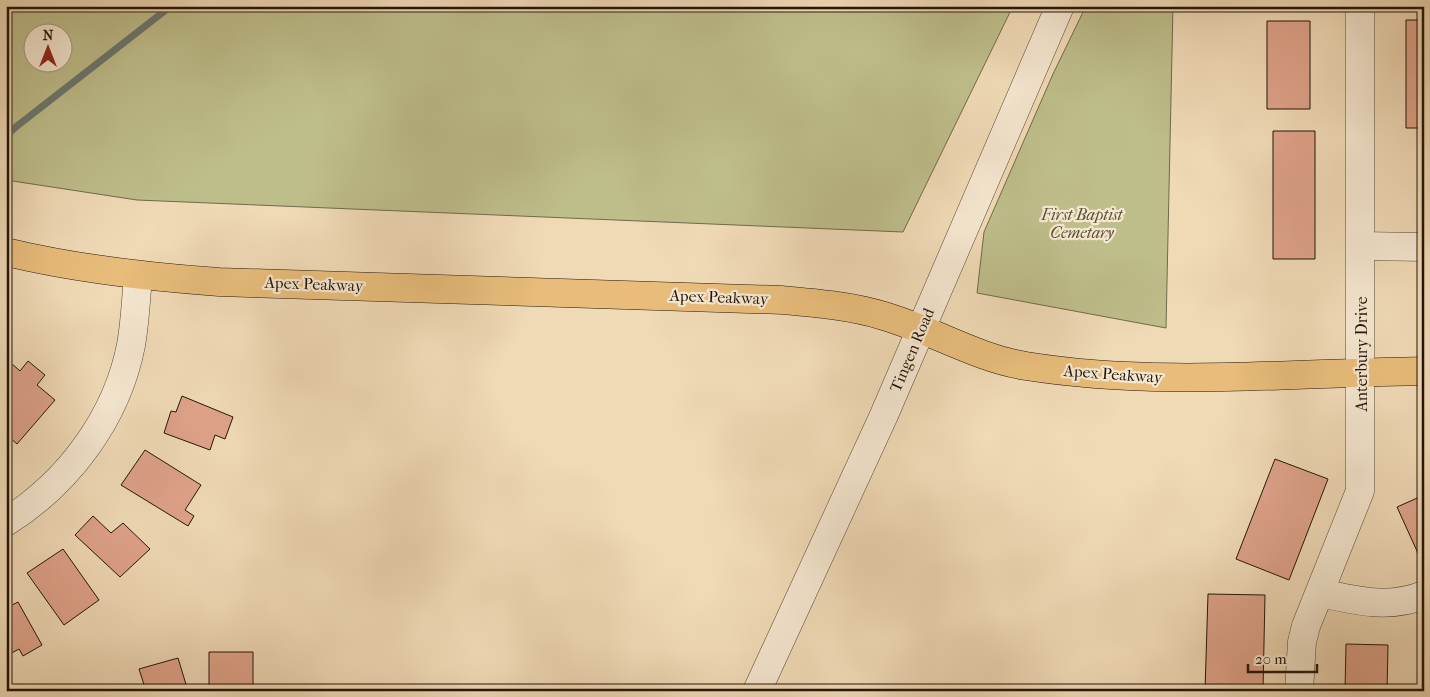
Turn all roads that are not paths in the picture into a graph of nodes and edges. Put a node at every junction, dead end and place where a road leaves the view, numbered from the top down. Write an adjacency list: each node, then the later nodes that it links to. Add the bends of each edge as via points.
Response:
1 (1060, 6): 7 (street, Tingen Road)
2 (1360, 6): 3 (street, Anterbury Drive)
3 (1360, 246): 4 (street); 8 (street, Anterbury Drive)
4 (1424, 247)
5 (6, 252): 6 (main road, Apex Peakway)
6 (138, 276): 7 (main road, Apex Peakway, via 219,282 782,300 872,313); 10 (street, via 131,345 112,402 85,449 52,487)
7 (921, 329): 8 (main road, Apex Peakway, via 972,351 1024,366 1115,376); 13 (street, Tingen Road)
8 (1360, 372): 9 (main road, Apex Peakway); 11 (street, Anterbury Drive, via 1360,492)
9 (1424, 372)
10 (6, 522)
11 (1321, 593): 12 (street, via 1378,603 1410,600); 14 (street, Anterbury Drive, via 1302,642)
12 (1424, 595)
13 (757, 691)
14 (1299, 691)

